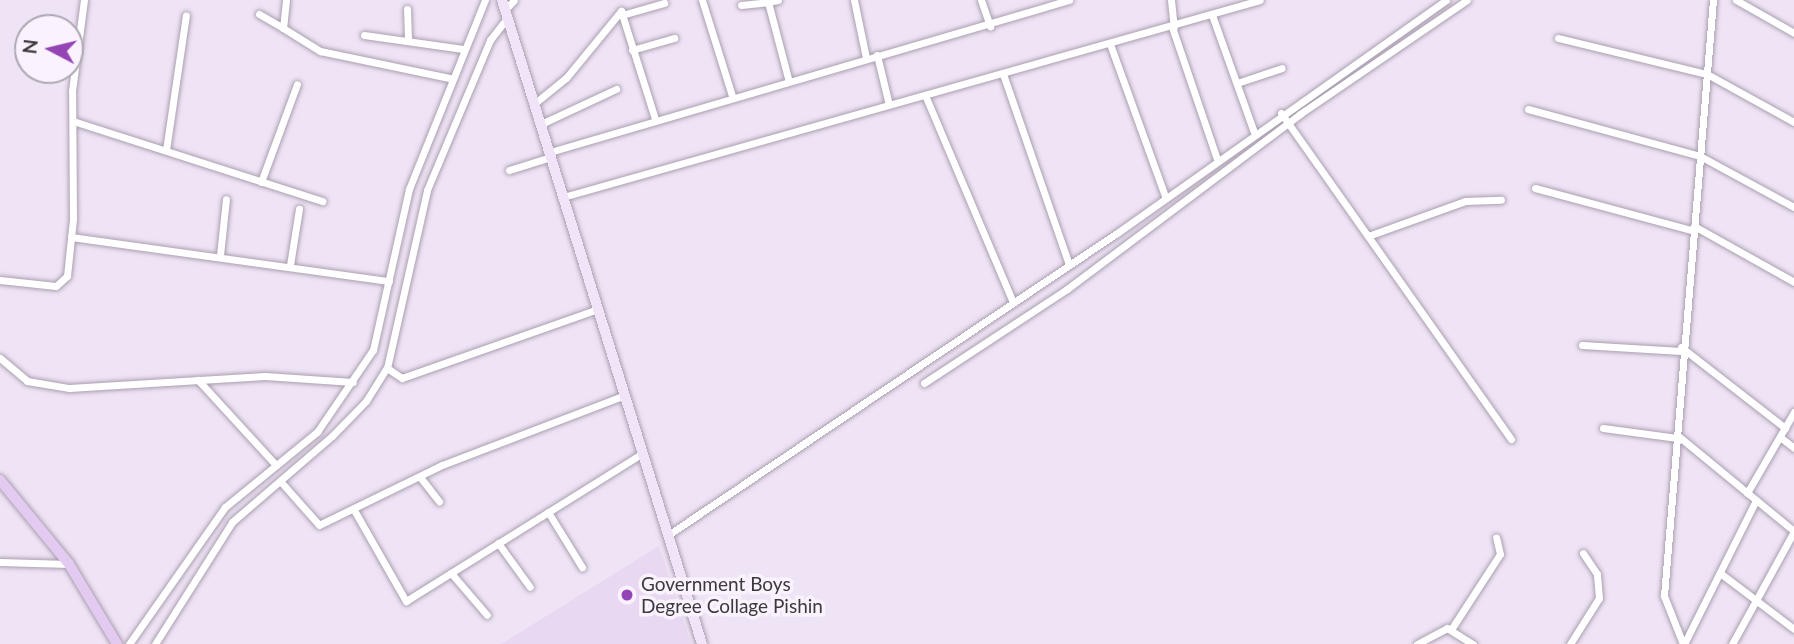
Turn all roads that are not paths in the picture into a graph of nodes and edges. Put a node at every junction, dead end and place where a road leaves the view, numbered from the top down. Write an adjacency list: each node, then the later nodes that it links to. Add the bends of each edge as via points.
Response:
1 (84, 0): 53 (street)
2 (286, 0): 27 (street)
3 (485, 0): 34 (street)
4 (514, 0): 20 (street)
5 (702, 0): 46 (street)
6 (778, 0): 16 (street)
7 (854, 0): 37 (street)
8 (981, 0): 25 (street)
9 (1069, 0): 25 (street)
10 (1171, 0): 26 (street)
11 (1260, 0): 24 (street)
12 (1446, 0): 51 (street)
13 (1467, 0): 56 (street)
14 (1713, 0): 40 (street)
15 (1736, 0): 28 (street)
16 (766, 1): 18 (street); 42 (street)
17 (664, 3): 23 (street)
18 (741, 5)
19 (407, 9): 32 (street)
20 (505, 9): 48 (main road); 86 (street, via 427,190)
21 (259, 14): 27 (street)
22 (186, 15): 58 (street)
23 (622, 15): 35 (street); 48 (street, via 621,10 566,78)
24 (1212, 15): 26 (street); 44 (street)
25 (990, 26): 36 (street)
26 (1173, 27): 33 (street); 61 (street)
27 (283, 28): 41 (street, via 320,51)
28 (1794, 33)
29 (364, 35): 32 (street)
30 (674, 38): 35 (street)
31 (1558, 38): 40 (street)
32 (408, 41): 34 (street)
33 (1111, 44): 39 (street); 65 (street)
34 (463, 49): 41 (street)
35 (632, 50): 52 (street)
36 (877, 55): 37 (street); 49 (street)
37 (866, 58): 42 (street)
38 (1282, 68): 44 (street)
39 (1003, 74): 47 (street); 77 (street)
40 (1707, 74): 54 (street); 60 (street)
41 (449, 78): 79 (street, via 409,189)
42 (788, 78): 46 (street)
43 (297, 83): 63 (street)
44 (1237, 83): 57 (street)
45 (616, 89): 55 (street)
46 (732, 96): 52 (street)
47 (925, 96): 49 (street); 81 (street)
48 (535, 103): 55 (main road)
49 (889, 104): 66 (street)
50 (1528, 109): 60 (street)
51 (1281, 113): 56 (street); 57 (street)
52 (655, 119): 59 (street)
53 (73, 121): 58 (street); 74 (street)
54 (1794, 122)
55 (541, 124): 59 (main road)
56 (1289, 124): 73 (street); 89 (street, via 1067,289)
57 (1254, 132): 61 (street)
58 (166, 150): 63 (street)
59 (550, 154): 62 (street); 66 (main road)
60 (1700, 156): 70 (street); 72 (street)
61 (1217, 159): 65 (street)
62 (509, 170)
63 (261, 182): 69 (street)
64 (1535, 188): 72 (street)
65 (1165, 196): 77 (street)
66 (564, 197): 82 (main road)
67 (226, 199): 75 (street)
68 (1501, 200): 73 (street, via 1465,201)
69 (322, 201)
70 (1794, 206)
71 (299, 209): 76 (street)
72 (1694, 229): 80 (street); 84 (street)
73 (1368, 236): 96 (street, via 1486,410)
74 (71, 237): 75 (street); 78 (street, via 62,284)
75 (220, 256): 76 (street)
76 (290, 265): 79 (street)
77 (1069, 265): 81 (street)
78 (0, 280)
79 (389, 281): 88 (street, via 373,350)
80 (1794, 282)
81 (1013, 302): 109 (street)
82 (598, 309): 86 (street, via 402,377); 90 (main road)
83 (1583, 345): 84 (street)
84 (1681, 349): 93 (street); 94 (street)
85 (0, 358): 87 (street, via 22,379 39,386 132,388)
86 (387, 368): 102 (street, via 366,401)
87 (198, 380): 88 (street, via 265,376); 99 (street)
88 (353, 382): 99 (street, via 317,432)
89 (924, 383)
90 (625, 395): 98 (main road); 100 (street)
91 (1794, 412): 93 (street)
92 (1603, 428): 94 (street)
93 (1785, 428): 95 (street)
94 (1677, 437): 103 (street); 130 (street, via 1664,596)
95 (1780, 437): 97 (street); 103 (street)
96 (1511, 439)
97 (1794, 448)
98 (643, 453): 107 (street); 109 (main road)
99 (276, 465): 124 (street, via 225,506)
100 (420, 477): 105 (street); 106 (street)
101 (0, 480): 114 (main road)
102 (281, 482): 106 (street, via 319,526); 125 (street, via 232,522)
103 (1747, 493): 104 (street)
104 (1756, 500): 108 (street); 117 (street)
105 (439, 501)
106 (354, 510): 116 (street, via 406,601)
107 (548, 512): 111 (street); 115 (street)
108 (1794, 531): 119 (street)
109 (668, 535): 126 (main road)
110 (1496, 537): 121 (street, via 1500,554)
111 (498, 543): 116 (street); 118 (street)
112 (1583, 553): 129 (street, via 1597,574 1599,598)
113 (0, 562): 114 (street)
114 (69, 564): 123 (main road)
115 (582, 566)
116 (451, 573): 120 (street)
117 (1720, 573): 119 (street); 130 (street)
118 (530, 587)
119 (1756, 600): 122 (street); 131 (street)
120 (487, 615)
121 (1452, 628): 127 (street); 128 (street)
122 (1794, 629)
123 (117, 644)
124 (130, 644)
125 (155, 644)
126 (702, 644)
127 (1417, 644)
128 (1473, 644)
129 (1570, 644)
130 (1683, 644)
131 (1732, 644)

